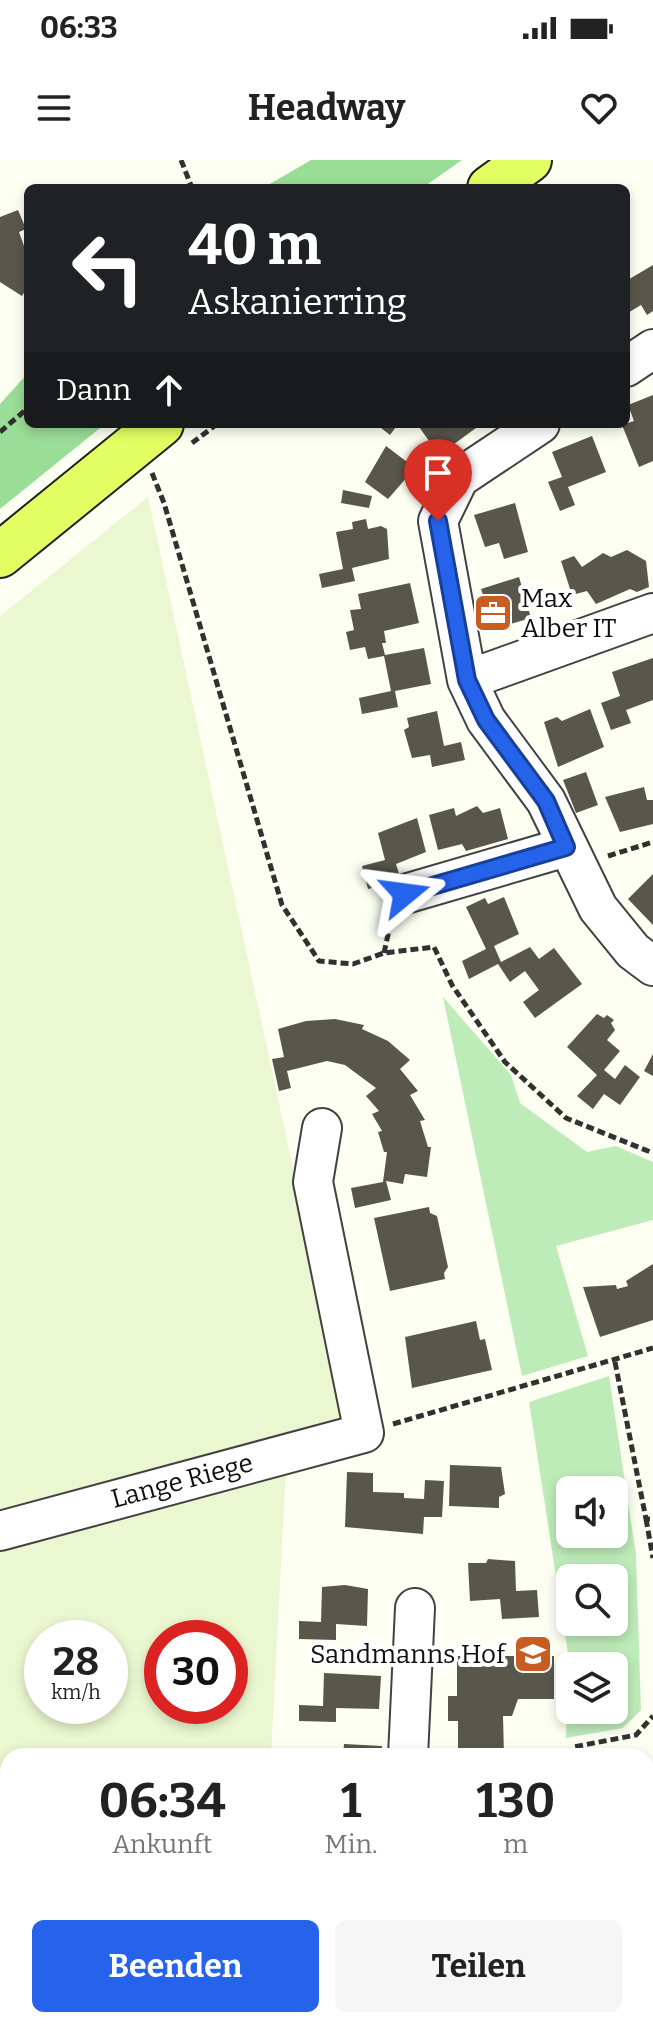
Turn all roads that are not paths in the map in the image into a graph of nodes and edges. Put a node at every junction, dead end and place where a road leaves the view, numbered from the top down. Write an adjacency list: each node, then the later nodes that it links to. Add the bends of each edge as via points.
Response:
1 (529, 160): 2 (main road)
2 (496, 184)
3 (653, 349): 4 (street)
4 (630, 364)
5 (156, 428): 7 (main road)
6 (534, 428): 9 (street, via 459,478 438,521)
7 (0, 555)
8 (653, 613): 9 (street)
9 (467, 680): 10 (street, via 486,720 546,801)
10 (571, 856): 11 (street); 12 (street, via 598,908 633,951)
11 (405, 894)
12 (653, 966)
13 (322, 1128): 14 (street, Lange Riege, via 313,1182 364,1433)
14 (0, 1531)
15 (415, 1608): 16 (street)
16 (408, 1748)

